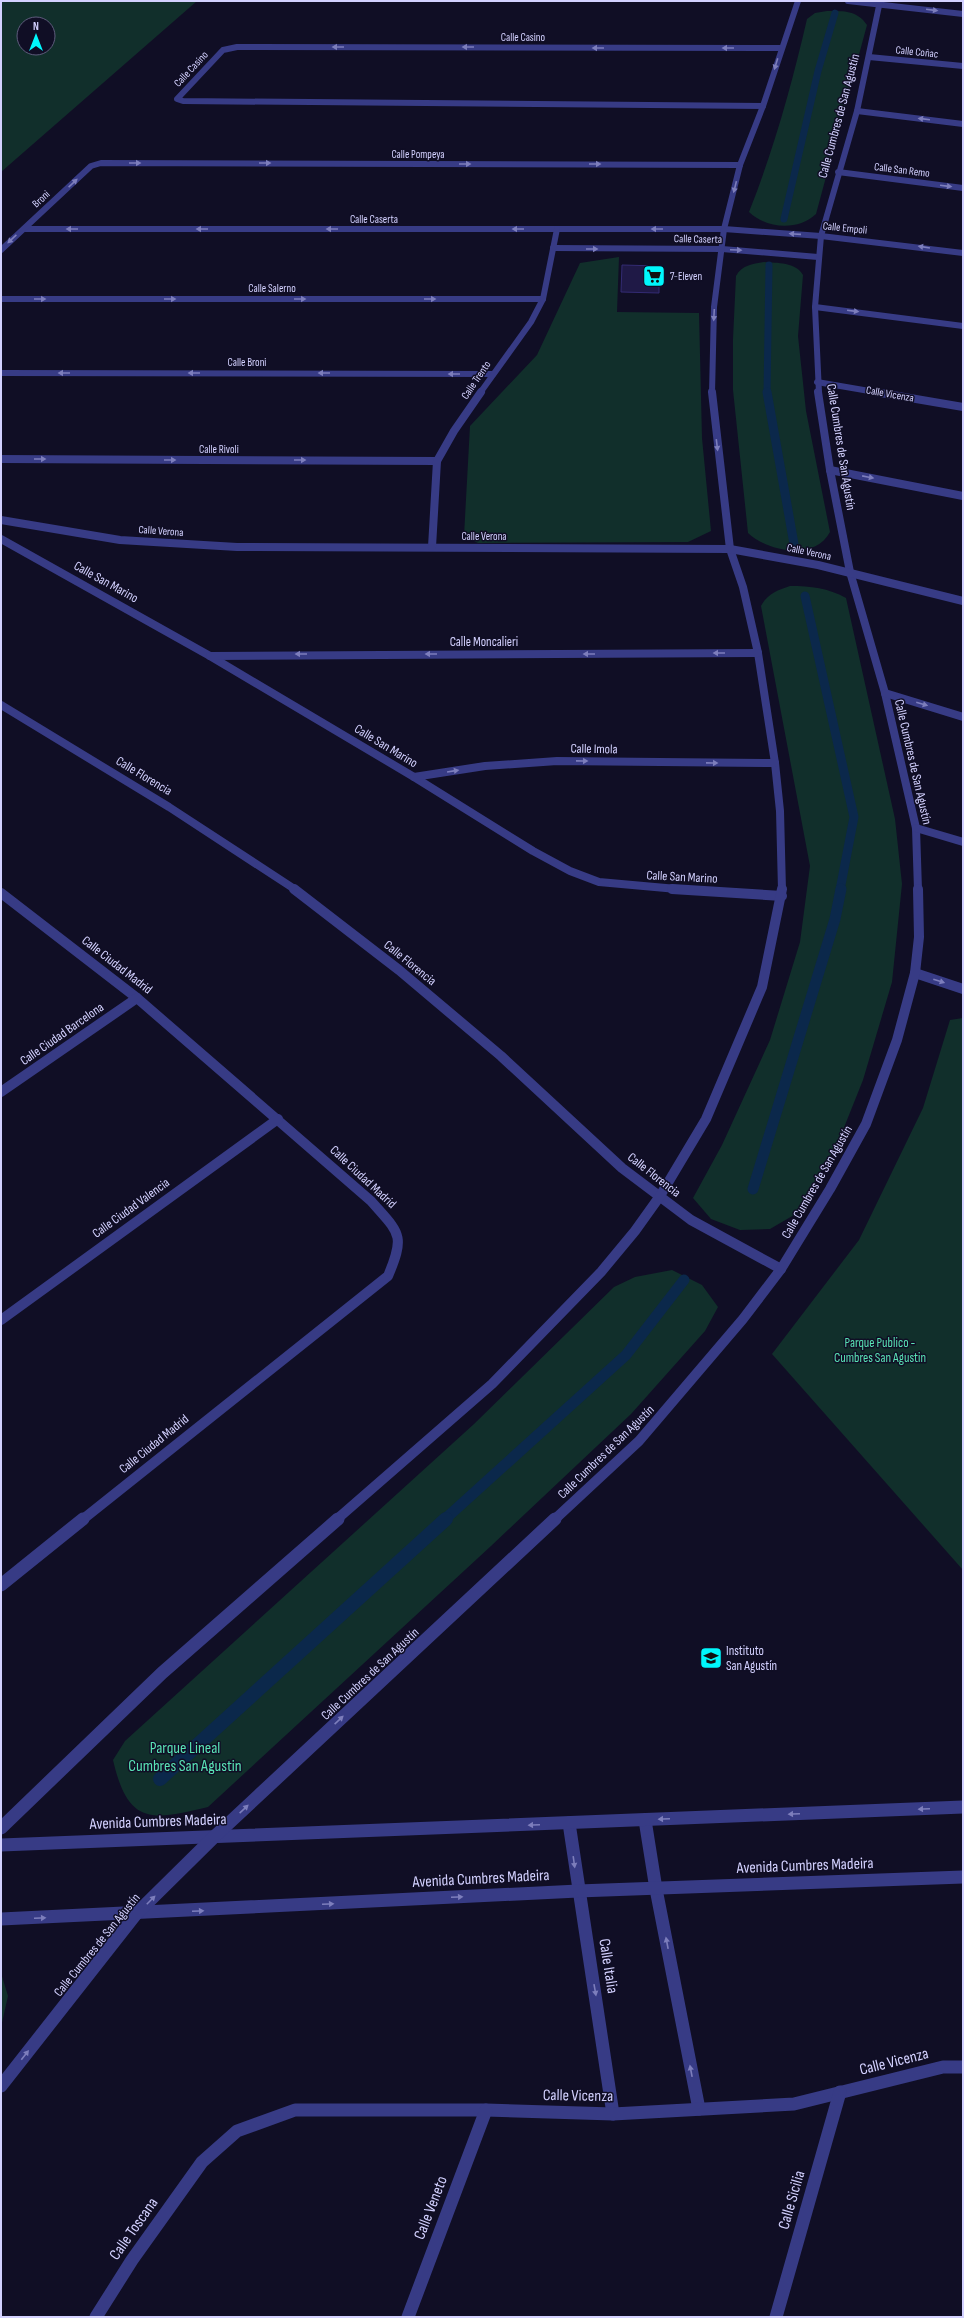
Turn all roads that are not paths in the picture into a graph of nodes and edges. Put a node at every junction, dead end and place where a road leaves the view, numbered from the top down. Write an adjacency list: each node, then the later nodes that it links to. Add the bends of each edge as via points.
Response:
1 (798, 1): 5 (street)
2 (848, 1): 3 (street)
3 (880, 2): 4 (street, one-way to 4); 6 (street, Calle Cumbres de San Agustín)
4 (963, 14)
5 (781, 48): 8 (street, one-way to 8); 8 (street, Calle Casino, one-way to 8, via 237,46 223,50 177,99)
6 (869, 57): 7 (street, Calle Coñac); 9 (street, Calle Cumbres de San Agustín)
7 (963, 66)
8 (763, 106): 12 (street)
9 (857, 111): 10 (street, one-way to 9); 13 (street, Calle Cumbres de San Agustín)
10 (963, 124)
11 (96, 164): 12 (street, Calle Pompeya, one-way to 12); 15 (street, Broni, one-way to 11)
12 (740, 165): 17 (street, one-way to 17)
13 (838, 172): 14 (street, Calle San Remo, one-way to 14); 18 (street, Calle Cumbres de San Agustín)
14 (963, 188)
15 (24, 229): 16 (street, Calle Caserta, one-way to 15); 21 (street, Broni, one-way to 21)
16 (557, 229): 17 (street, Calle Caserta, one-way to 16); 19 (street, Calle Trento)
17 (724, 229): 18 (street, Calle Empoli, one-way to 17); 20 (street)
18 (821, 236): 22 (street, Calle Empoli, one-way to 18); 23 (street, Calle Cumbres de San Agustín)
19 (553, 248): 20 (street, Calle Caserta, one-way to 20); 25 (street, Calle Trento)
20 (722, 249): 23 (street, Calle Caserta, one-way to 23); 39 (street, one-way to 39, via 714,307 711,381)
21 (1, 250)
22 (963, 253)
23 (818, 256): 26 (street, Calle Cumbres de San Agustín)
24 (1, 298): 25 (street, Calle Salerno, one-way to 25)
25 (542, 299): 29 (street, Calle Trento, via 531,322)
26 (815, 307): 27 (street, one-way to 27); 30 (street, Calle Cumbres de San Agustín)
27 (963, 326)
28 (1, 373): 29 (street, Calle Broni, one-way to 28)
29 (493, 374): 33 (street, Calle Trento)
30 (817, 382): 31 (street, Calle Vicenza); 34 (street, Calle Cumbres de San Agustín)
31 (963, 407)
32 (1, 459): 33 (street, Calle Rivoli, one-way to 33)
33 (437, 461): 38 (street, Calle Trento)
34 (830, 470): 35 (street, one-way to 35); 40 (street, Calle Cumbres de San Agustín)
35 (963, 496)
36 (1, 520): 38 (street, Calle Verona, via 120,540 238,548)
37 (1, 539): 43 (street, Calle San Marino)
38 (432, 547): 39 (street, Calle Verona)
39 (730, 549): 40 (street, Calle Verona, via 772,555); 42 (street, via 743,586)
40 (850, 572): 41 (street, Calle Verona); 44 (street, Calle Cumbres de San Agustín)
41 (963, 601)
42 (758, 653): 43 (street, Calle Moncalieri, one-way to 43); 47 (street)
43 (210, 656): 48 (street, Calle San Marino)
44 (884, 693): 46 (street, one-way to 46); 49 (street, Calle Cumbres de San Agustín)
45 (1, 705): 58 (street, Calle Florencia, via 169,807 306,897 411,980 501,1056 622,1168)
46 (963, 716)
47 (775, 763): 48 (street, Calle Imola, one-way to 47, via 484,766 557,761); 52 (street, via 780,811)
48 (414, 777): 52 (street, Calle San Marino, via 533,851 570,871 599,882 636,887)
49 (916, 828): 50 (street); 53 (street, Calle Cumbres de San Agustín, via 919,937)
50 (963, 842)
51 (1, 893): 55 (street, Calle Ciudad Madrid)
52 (782, 896): 58 (street, via 762,987 706,1119)
53 (915, 973): 54 (street, one-way to 54); 59 (street, Calle Cumbres de San Agustín, via 897,1040 866,1124)
54 (963, 989)
55 (137, 998): 56 (street, Calle Ciudad Barcelona); 57 (street, Calle Ciudad Madrid)
56 (1, 1092)
57 (278, 1119): 60 (street, Calle Ciudad Valencia); 61 (street, Calle Ciudad Madrid, via 372,1201 392,1225 399,1239 397,1255 388,1276)
58 (660, 1196): 59 (street, Calle Florencia, via 691,1220); 65 (street, via 601,1272 492,1384 162,1673)
59 (781, 1269): 66 (street, Calle Cumbres de San Agustín, one-way to 59, via 640,1441 699,1373)
60 (1, 1320)
61 (1, 1585)
62 (963, 1807): 63 (street, Avenida Cumbres Madeira, one-way to 63)
63 (645, 1820): 64 (street, Avenida Cumbres Madeira); 69 (street)
64 (569, 1823): 66 (street, Avenida Cumbres Madeira, one-way to 66); 70 (street, Calle Italia, one-way to 70)
65 (1, 1828)
66 (214, 1837): 67 (street, Avenida Cumbres Madeira); 71 (street, Calle Cumbres de San Agustín, one-way to 66)
67 (1, 1845)
68 (963, 1877): 69 (street, Avenida Cumbres Madeira)
69 (656, 1889): 70 (street, Avenida Cumbres Madeira); 76 (street, one-way to 69)
70 (578, 1891): 71 (street, Avenida Cumbres Madeira, one-way to 70); 78 (street, Calle Italia, one-way to 78)
71 (136, 1914): 72 (street, Avenida Cumbres Madeira, one-way to 71); 74 (street, Calle Cumbres de San Agustín, one-way to 71)
72 (1, 1919)
73 (963, 2066): 75 (street, Calle Vicenza, via 943,2068)
74 (1, 2086)
75 (840, 2092): 76 (street, Calle Vicenza, via 794,2104); 82 (street, Calle Sicilia)
76 (698, 2109): 78 (street, Calle Vicenza)
77 (486, 2110): 78 (street, Calle Vicenza); 79 (street, Calle Vicenza, via 295,2110 237,2131); 81 (street, Calle Veneto)
78 (613, 2114)
79 (202, 2162): 80 (street, Calle Toscana, via 132,2260)
80 (96, 2317)
81 (408, 2317)
82 (776, 2317)

